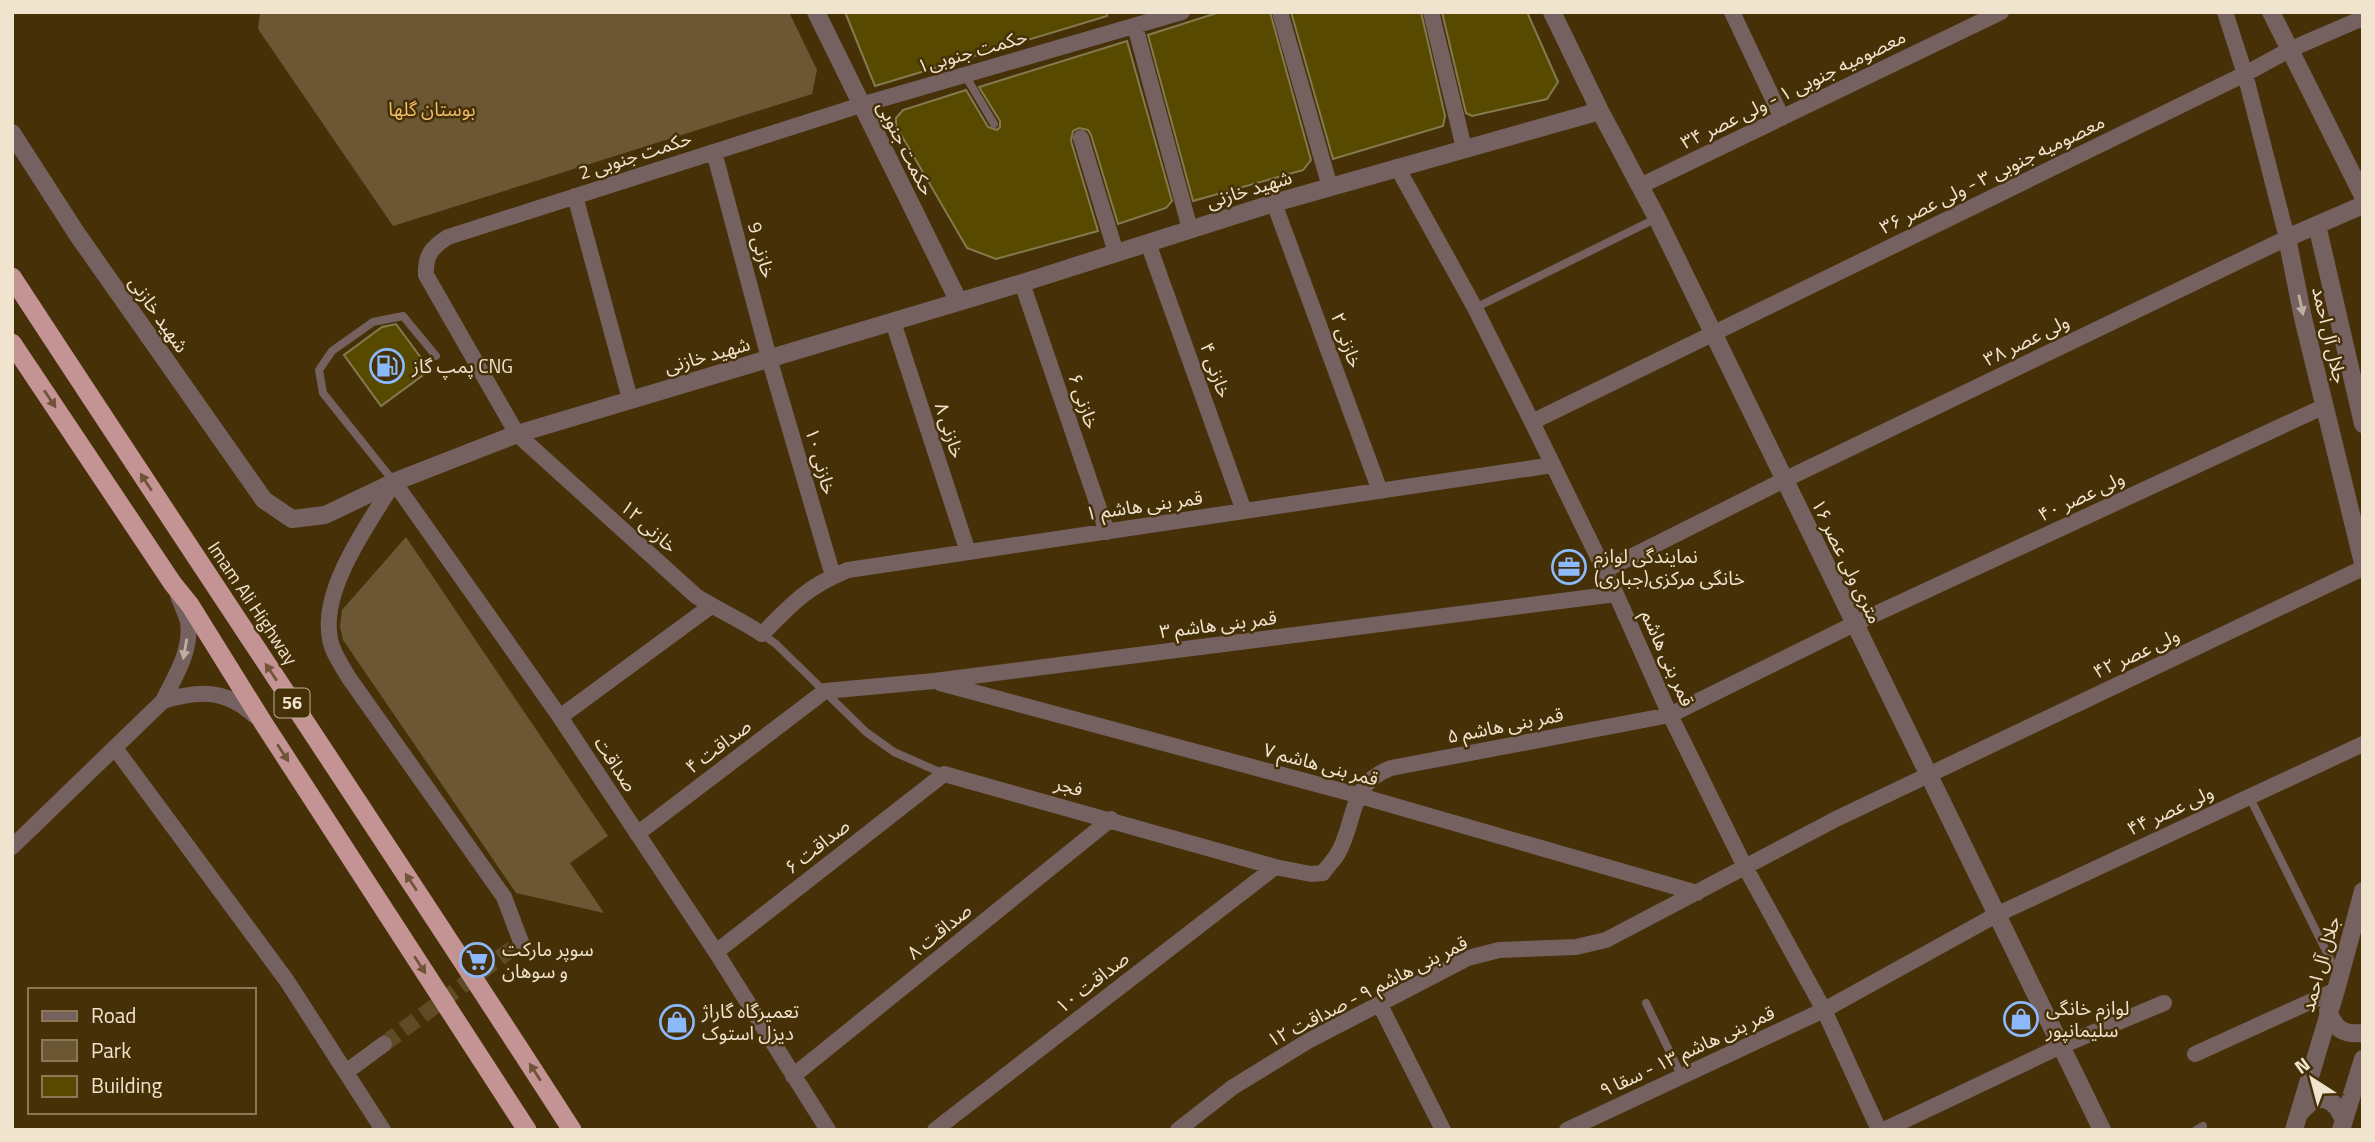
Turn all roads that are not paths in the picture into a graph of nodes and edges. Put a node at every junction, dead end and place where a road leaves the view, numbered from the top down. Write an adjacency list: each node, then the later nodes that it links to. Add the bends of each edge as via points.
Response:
1 (816, 12): 15 (street, حکمت جنوبی)
2 (1280, 12): 25 (street)
3 (1431, 12): 21 (street)
4 (1552, 12): 16 (street, ۱۶ متری ولی عصر)
5 (1732, 12): 17 (street)
6 (2001, 12): 17 (street, معصومیه جنوبی ۱ - ولی عصر ۳۴)
7 (2225, 12): 13 (street)
8 (2271, 12): 12 (street)
9 (1179, 13): 11 (street, حکمت جنوبی۱)
10 (2363, 18): 12 (street, معصومیه جنوبی ۳ - ولی عصر ۳۶)
11 (1135, 26): 14 (street, حکمت جنوبی۱); 32 (street)
12 (2290, 50): 13 (street, معصومیه جنوبی ۳ - ولی عصر ۳۶); 27 (street)
13 (2245, 74): 33 (street); 42 (street, معصومیه جنوبی ۳ - ولی عصر ۳۶)
14 (965, 75): 15 (street, حکمت جنوبی۱); 18 (lane)
15 (861, 105): 22 (street, حکمت جنوبی 2); 39 (street, حکمت جنوبی)
16 (1600, 111): 21 (street, شهید خازنی); 24 (street, ۱۶ متری ولی عصر)
17 (1782, 118): 24 (street, معصومیه جنوبی ۱ - ولی عصر ۳۴)
18 (994, 124)
19 (12, 132): 54 (street, شهید خازنی, via 77,234 264,500 292,519 325,515)
20 (1081, 138): 35 (street)
21 (1464, 148): 23 (street, شهید خازنی)
22 (714, 152): 26 (street, حکمت جنوبی 2); 45 (street, خازنی 9)
23 (1397, 167): 25 (street, شهید خازنی); 40 (street, قمر بنی هاشم)
24 (1640, 186): 30 (street, ۱۶ متری ولی عصر)
25 (1331, 187): 28 (street, شهید خازنی)
26 (575, 196): 36 (street, حکمت جنوبی 2, via 448,237); 47 (street)
27 (2363, 196)
28 (1274, 203): 32 (street, شهید خازنی); 55 (street, خازنی ۲)
29 (2363, 205): 31 (street)
30 (1657, 218): 40 (lane); 42 (street, ۱۶ متری ولی عصر)
31 (2318, 225): 33 (street); 46 (street, جلال آل احمد)
32 (1190, 229): 34 (street, شهید خازنی)
33 (2287, 238): 48 (street, جلال آل احمد, one-way to 48); 53 (street, ولی عصر ۳۸)
34 (1148, 243): 35 (street, شهید خازنی); 56 (street, خازنی ۴)
35 (1116, 253): 38 (street, شهید خازنی)
36 (428, 254): 51 (street, خازنی ۱۲, via 426,275)
37 (12, 277): 107 (highway, Imam Ali Highway / 56, one-way to 37)
38 (1022, 283): 39 (street, شهید خازنی); 57 (street, خازنی ۶)
39 (959, 302): 41 (street, شهید خازنی)
40 (1475, 308): 49 (street, قمر بنی هاشم)
41 (892, 321): 45 (street, شهید خازنی); 58 (street, خازنی ۸)
42 (1713, 333): 49 (street, معصومیه جنوبی ۳ - ولی عصر ۳۶); 53 (street, ۱۶ متری ولی عصر)
43 (12, 343): 62 (highway, 56, one-way to 62)
44 (436, 356): 54 (lane, via 403,316 373,321 332,351 319,370 323,393)
45 (769, 358): 47 (street, شهید خازنی); 61 (street, خازنی ۱۰)
46 (2358, 390): 50 (street, جلال آل احمد)
47 (629, 399): 51 (street, شهید خازنی)
48 (2325, 406): 59 (street, جلال آل احمد); 65 (street, ولی عصر ۴۰)
49 (1532, 422): 52 (street, قمر بنی هاشم)
50 (2363, 424)
51 (517, 434): 54 (street, شهید خازنی); 64 (street, خازنی ۱۲)
52 (1553, 465): 55 (street, قمر بنی هاشم ۱); 60 (street, قمر بنی هاشم)
53 (1784, 480): 60 (street, ولی عصر ۳۸); 65 (street, ۱۶ متری ولی عصر)
54 (394, 482): 71 (street, صداقت); 87 (street, via 333,593 330,640 349,678 504,897)
55 (1380, 491): 56 (street, قمر بنی هاشم ۱)
56 (1244, 511): 57 (street, قمر بنی هاشم ۱)
57 (1107, 532): 58 (street, قمر بنی هاشم ۱)
58 (968, 552): 61 (street, قمر بنی هاشم ۱)
59 (2363, 566): 76 (street, ولی عصر ۴۲)
60 (1605, 570): 63 (street, قمر بنی هاشم)
61 (833, 576): 66 (street, قمر بنی هاشم ۱, via 803,593)
62 (173, 584): 69 (street, one-way to 69, via 188,622 188,643); 72 (highway, 56)
63 (1616, 594): 67 (street, قمر بنی هاشم ۳); 70 (street, قمر بنی هاشم)
64 (711, 606): 66 (street, خازنی ۱۲); 71 (street)
65 (1854, 624): 70 (street, ولی عصر ۴۰); 76 (street, ۱۶ متری ولی عصر)
66 (762, 635): 68 (lane, فجر)
67 (933, 681): 68 (street, قمر بنی هاشم ۳); 77 (street, قمر بنی هاشم ۷)
68 (825, 691): 75 (lane, فجر, via 866,732 894,752); 80 (street, صداقت ۴)
69 (163, 701): 72 (street, via 190,693 218,695 244,705); 74 (street)
70 (1670, 715): 77 (street, قمر بنی هاشم ۵, via 1391,768 1378,773); 82 (street, قمر بنی هاشم)
71 (560, 716): 80 (street, صداقت)
72 (264, 724): 106 (highway, 56, one-way to 106)
73 (2363, 744): 78 (street, ولی عصر ۴۴)
74 (114, 748): 81 (street); 100 (street, via 287,981)
75 (944, 774): 79 (street, فجر); 88 (street, صداقت ۶)
76 (1927, 775): 82 (street, ولی عصر ۴۲); 86 (street, ۱۶ متری ولی عصر)
77 (1357, 795): 83 (street, فجر, via 1338,854 1323,873); 85 (street, قمر بنی هاشم ۷)
78 (2249, 796): 86 (street, ولی عصر ۴۴); 89 (lane)
79 (1111, 820): 83 (street, فجر); 101 (street, صداقت ۸)
80 (636, 834): 88 (street, صداقت)
81 (12, 847)
82 (1744, 866): 85 (street, قمر بنی هاشم ۹ - صداقت ۱۲); 93 (street, قمر بنی هاشم)
83 (1275, 867): 109 (street, صداقت ۱۰)
84 (2363, 891): 89 (street, جلال آل احمد)
85 (1697, 892): 92 (street, قمر بنی هاشم ۹ - صداقت ۱۲, via 1606,940 1576,947 1499,950 1468,958)
86 (1996, 915): 93 (street, ولی عصر ۴۴); 97 (street, ۱۶ متری ولی عصر)
87 (522, 942)
88 (716, 952): 101 (street, صداقت)
89 (2338, 984): 94 (street, جلال آل احمد); 98 (street)
90 (1646, 1003): 102 (lane)
91 (2164, 1003): 97 (street)
92 (1380, 1005): 110 (street, قمر بنی هاشم ۹ - صداقت ۱۲, via 1308,1041 1233,1087); 111 (street)
93 (1824, 1010): 102 (street, قمر بنی هاشم ۱۳ - سقا ۹); 113 (street, قمر بنی هاشم)
94 (2328, 1011): 95 (street, via 2334,1026 2347,1034); 103 (street, جلال آل احمد)
95 (2363, 1033)
96 (384, 1044): 100 (street)
97 (2061, 1046): 114 (street); 115 (street, ۱۶ متری ولی عصر)
98 (2195, 1054)
99 (2363, 1059): 104 (street)
100 (346, 1072): 105 (street)
101 (793, 1076): 108 (street, صداقت)
102 (1682, 1077): 112 (street, قمر بنی هاشم ۱۳ - سقا ۹)
103 (2297, 1121): 104 (street, via 2310,1101 2325,1098 2338,1106)
104 (2342, 1125)
105 (383, 1130)
106 (527, 1130)
107 (572, 1130)
108 (828, 1130)
109 (935, 1130)
110 (1178, 1130)
111 (1443, 1130)
112 (1567, 1130)
113 (1878, 1130)
114 (1884, 1130)
115 (2102, 1130)

